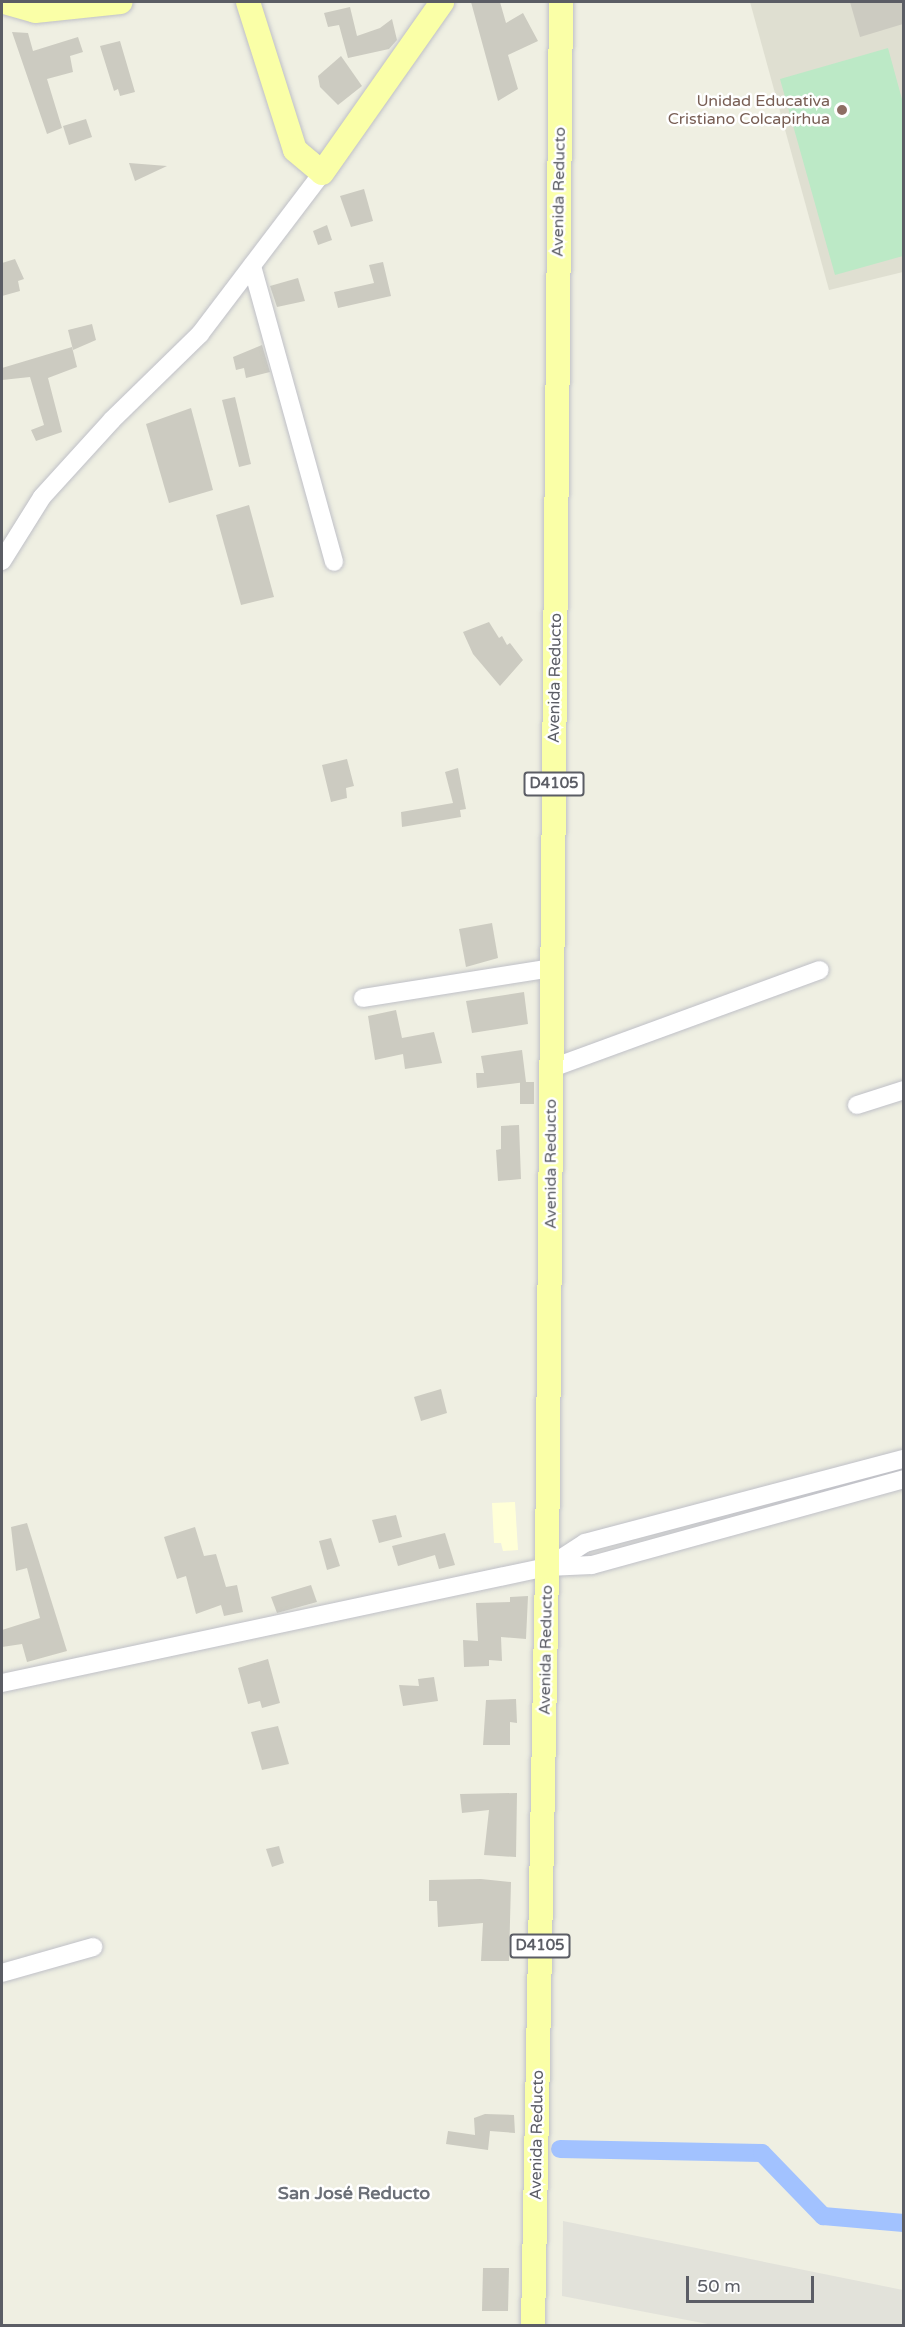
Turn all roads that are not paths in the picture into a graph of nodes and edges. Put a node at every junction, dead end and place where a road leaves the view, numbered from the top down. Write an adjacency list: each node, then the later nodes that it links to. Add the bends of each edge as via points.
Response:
1 (4, 2): 2 (main road, via 35,11)
2 (121, 2)
3 (248, 2): 6 (main road, via 295,150)
4 (442, 2): 6 (main road)
5 (561, 2): 10 (main road, Avenida Reducto / D4105)
6 (322, 173): 7 (street)
7 (252, 266): 8 (street, via 200,334 112,420 42,497); 9 (street)
8 (2, 561)
9 (334, 562)
10 (552, 968): 12 (street); 13 (main road, Avenida Reducto / D4105)
11 (820, 970): 13 (street)
12 (363, 998)
13 (552, 1068): 18 (main road, Avenida Reducto / D4105)
14 (903, 1090): 15 (street)
15 (857, 1105)
16 (903, 1458): 18 (street, via 585,1543)
17 (903, 1479): 18 (street, via 592,1565)
18 (547, 1567): 19 (street); 22 (main road, Avenida Reducto / D4105)
19 (2, 1683)
20 (93, 1947): 21 (street)
21 (2, 1973)
22 (533, 2325)

